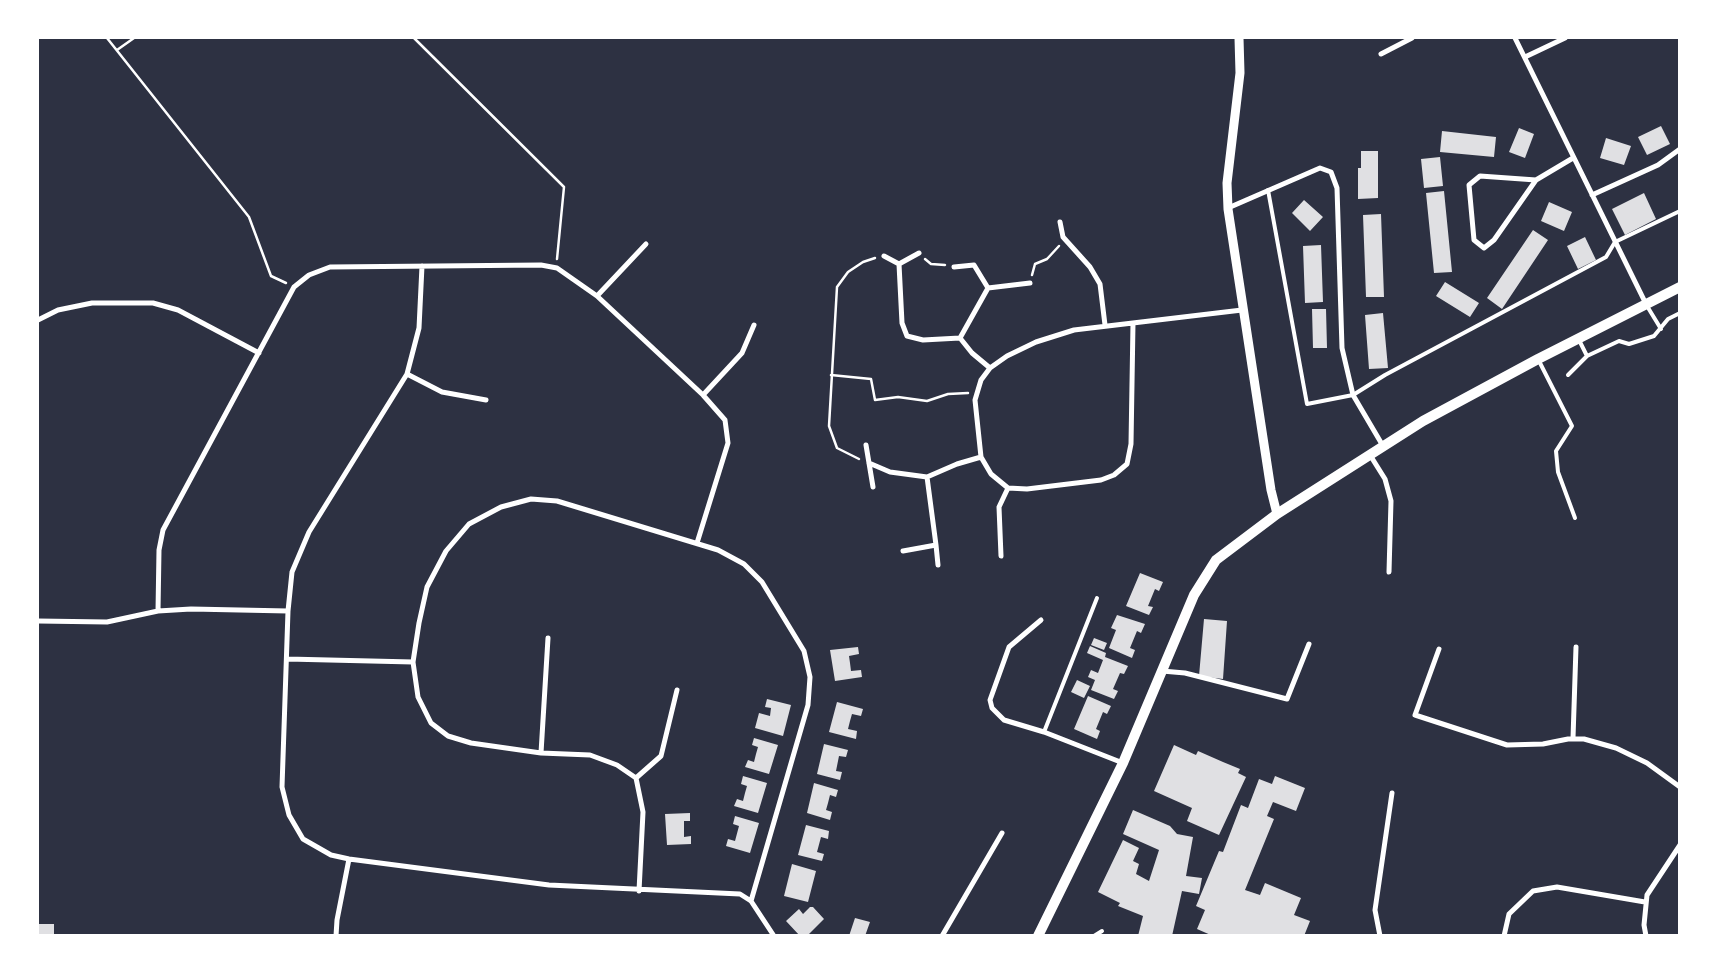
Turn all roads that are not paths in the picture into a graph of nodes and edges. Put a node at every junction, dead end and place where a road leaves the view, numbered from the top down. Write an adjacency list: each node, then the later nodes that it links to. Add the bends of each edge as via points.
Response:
1 (1239, 38): 12 (street, via 1240,73 1227,183)
2 (1412, 38): 5 (street)
3 (1515, 38): 6 (street)
4 (1565, 38): 6 (street)
5 (1381, 54)
6 (1525, 57): 8 (street)
7 (1680, 149): 11 (street, via 1658,165)
8 (1573, 158): 9 (street); 11 (street)
9 (1536, 180): 9 (street, via 1494,240 1484,248 1474,240 1470,185 1480,176)
10 (1268, 190): 12 (street); 43 (lane, via 1307,404); 43 (street, via 1320,168 1331,172 1337,188 1342,348)
11 (1592, 196): 15 (street)
12 (1228, 208): 27 (street)
13 (1680, 211): 15 (lane)
14 (1060, 222): 32 (street, via 1062,237 1090,267 1100,284)
15 (1615, 242): 26 (street); 43 (lane, via 1606,257)
16 (646, 244): 25 (street)
17 (919, 253): 19 (street)
18 (884, 256): 19 (street)
19 (900, 264): 34 (street, via 902,323 907,336 923,340)
20 (422, 266): 25 (street, via 541,265 557,268); 36 (street, via 330,267 309,275 294,288); 40 (street, via 420,328)
21 (954, 267): 24 (street, via 974,265)
22 (1030, 283): 24 (street)
23 (1680, 287): 26 (main road)
24 (988, 288): 34 (street)
25 (597, 296): 42 (street)
26 (1646, 304): 33 (lane); 35 (main road)
27 (1242, 310): 30 (street); 53 (street)
28 (1680, 313): 33 (lane)
29 (38, 320): 36 (street, via 58,310 92,303 153,303 178,310)
30 (1133, 323): 32 (street); 52 (street, via 1131,444 1127,464 1114,475 1101,480 1027,489)
31 (754, 325): 42 (street, via 742,353)
32 (1106, 325): 39 (street, via 1074,330 1036,342)
33 (1660, 328): 37 (lane, via 1654,336 1629,344 1619,341)
34 (960, 338): 39 (street)
35 (1578, 338): 37 (lane); 38 (main road)
36 (259, 353): 62 (street, via 163,530 159,550)
37 (1587, 356): 41 (lane)
38 (1538, 359): 46 (main road); 54 (lane, via 1572,426 1556,450 1558,472)
39 (990, 368): 48 (street, via 981,380 975,400)
40 (407, 374): 44 (street, via 442,392); 63 (street, via 309,532 292,572)
41 (1568, 375)
42 (703, 395): 55 (street, via 725,420 728,443)
43 (1353, 395): 46 (street)
44 (486, 400)
45 (866, 445): 49 (street)
46 (1383, 446): 47 (main road)
47 (1370, 455): 53 (main road); 60 (street, via 1386,479 1391,501)
48 (981, 457): 50 (street); 52 (street, via 991,474)
49 (869, 463): 50 (street, via 890,472); 51 (street)
50 (927, 477): 56 (street)
51 (873, 487)
52 (1008, 488): 58 (street, via 999,507)
53 (1276, 514): 72 (main road, via 1216,560 1194,595)
54 (1575, 518)
55 (697, 543): 71 (street, via 557,501 531,499 501,507 469,524 446,551 427,587); 85 (street, via 744,564 762,582 804,651 810,677 808,706)
56 (936, 545): 57 (street); 59 (street)
57 (903, 551)
58 (1001, 556)
59 (938, 565)
60 (1389, 572)
61 (1097, 598): 74 (lane)
62 (158, 611): 63 (street, via 191,608); 65 (street, via 107,622)
63 (288, 611): 70 (street)
64 (1041, 620): 74 (street, via 1009,647 990,700 996,714 1004,720)
65 (38, 621)
66 (548, 638): 76 (street)
67 (1309, 644): 72 (street, via 1287,698 1185,673)
68 (1576, 647): 75 (street)
69 (1439, 649): 75 (street, via 1415,715 1507,745 1543,744)
70 (286, 659): 71 (street); 83 (street, via 282,787 290,816 303,839 330,855)
71 (413, 662): 76 (street, via 418,697 431,723 448,736 471,743)
72 (1162, 671): 77 (main road)
73 (677, 690): 78 (street, via 661,756)
74 (1044, 732): 77 (street)
75 (1573, 738): 79 (street, via 1616,748 1647,763)
76 (541, 753): 78 (street, via 590,755 617,765)
77 (1123, 763): 88 (main road)
78 (636, 778): 84 (street, via 643,812)
79 (1680, 787)
80 (1392, 793): 93 (street, via 1375,910)
81 (1002, 832): 91 (street)
82 (1680, 845): 86 (street)
83 (349, 859): 84 (street, via 549,886); 89 (street)
84 (639, 890): 85 (street, via 740,894)
85 (751, 901): 90 (street)
86 (1645, 902): 94 (street, via 1557,887 1533,892 1509,914); 95 (street)
87 (1102, 931): 92 (lane)
88 (1039, 935)
89 (336, 936)
90 (774, 936)
91 (942, 936)
92 (1094, 936)
93 (1380, 936)
94 (1504, 936)
95 (1646, 936)

